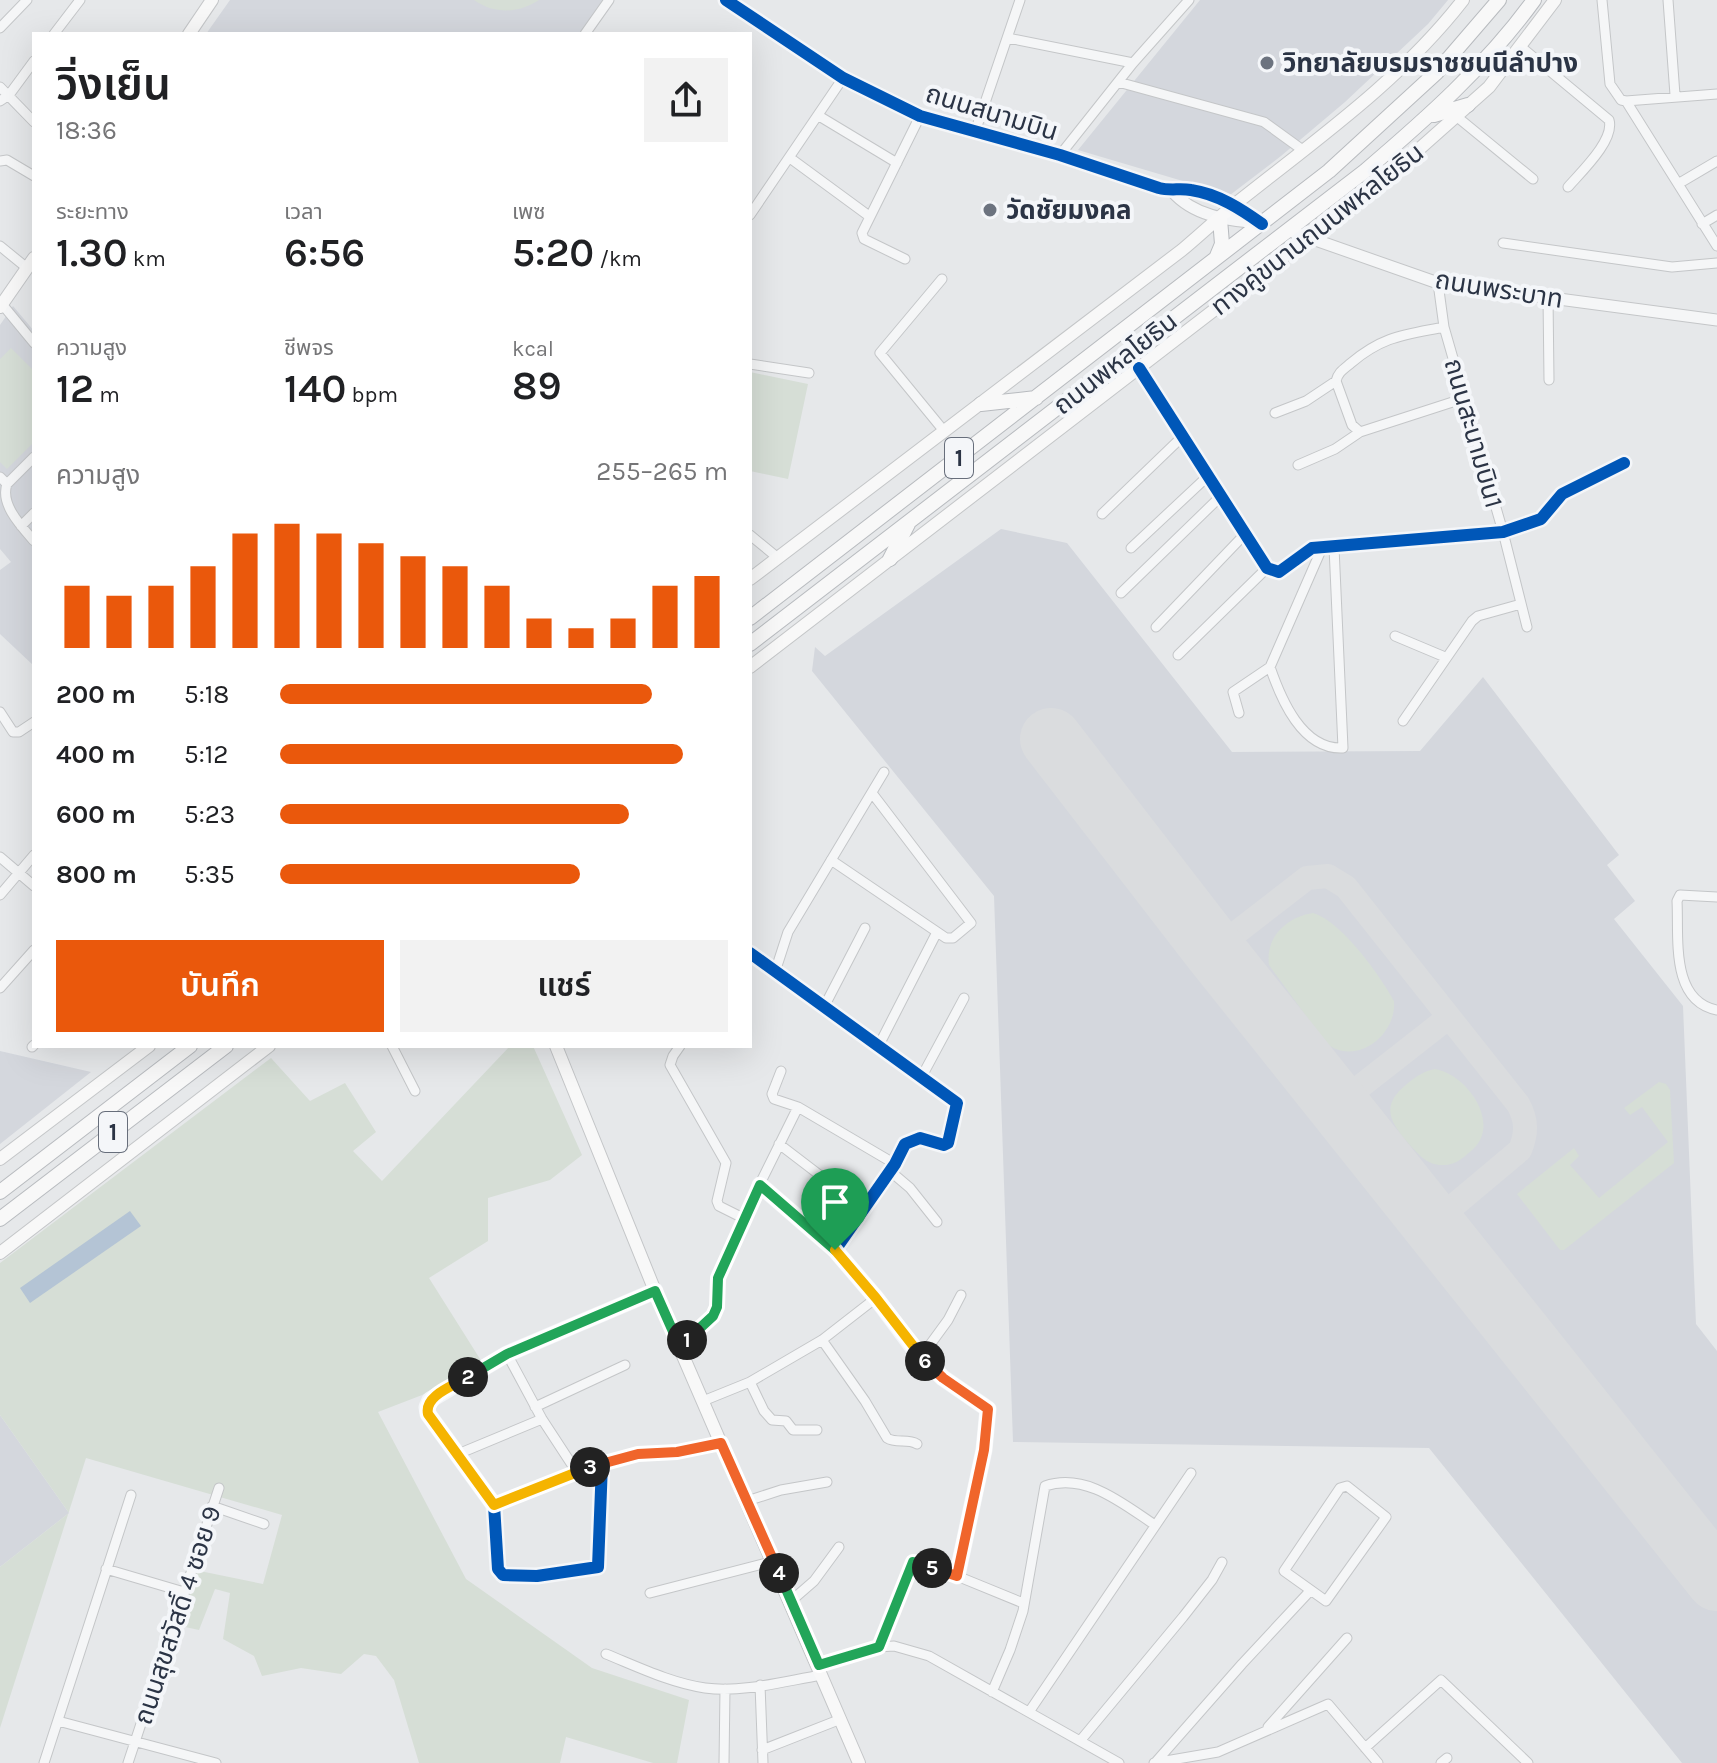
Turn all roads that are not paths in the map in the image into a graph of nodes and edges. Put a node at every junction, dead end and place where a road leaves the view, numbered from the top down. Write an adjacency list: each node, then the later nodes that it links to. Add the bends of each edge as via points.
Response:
1 (27, 0): 14 (street)
2 (80, 0): 15 (street)
3 (212, 0): 16 (main road)
4 (609, 0): 17 (street)
5 (726, 0): 22 (street, ถนนสนามบิน)
6 (1020, 0): 18 (street)
7 (1189, 0): 21 (street)
8 (1463, 0): 36 (main road, 1, via 1401,67)
9 (1534, 0): 32 (highway, ถนนพหลโยธิน / 1)
10 (1555, 0): 19 (main road, ทางคู่ขนานถนนพหลโยธิน / 1)
11 (1602, 0): 28 (street, via 1610,84)
12 (1668, 0): 26 (street)
13 (1498, 1): 52 (highway, ถนนพหลโยธิน / 1, via 1430,79)
14 (0, 28)
15 (56, 32)
16 (190, 32)
17 (586, 32)
18 (1008, 38): 21 (street); 35 (street)
19 (1520, 46): 29 (main road, ทางคู่ขนานถนนพหลโยธิน / 1); 45 (street, via 1609,120 1606,141)
20 (32, 63): 27 (street)
21 (1133, 63): 23 (street)
22 (843, 78): 30 (street); 31 (street, ถนนสนามบิน)
23 (1118, 82): 36 (street, via 1264,122); 37 (street)
24 (0, 87): 27 (street)
25 (1717, 94): 26 (street)
26 (1675, 95): 28 (street)
27 (4, 98): 34 (street)
28 (1626, 101): 44 (street)
29 (1468, 105): 32 (highway); 33 (main road, ทางคู่ขนานถนนพหลโยธิน / 1)
30 (819, 116): 38 (street); 41 (street)
31 (920, 116): 35 (street, ถนนสนามบิน); 41 (street)
32 (1429, 116): 54 (highway, ถนนพหลโยธิน / 1)
33 (1456, 116): 43 (street); 55 (main road, ทางคู่ขนานถนนพหลโยธิน / 1, via 1355,206)
34 (32, 120)
35 (975, 132): 37 (street, ถนนสนามบิน)
36 (1304, 151): 47 (main road, 1)
37 (1060, 155): 46 (street, ถนนสนามบิน)
38 (790, 158): 48 (street); 50 (street)
39 (0, 161): 42 (street)
40 (1717, 161): 44 (street)
41 (897, 163): 50 (street)
42 (32, 175)
43 (1533, 179)
44 (1678, 184): 53 (street)
45 (1568, 187)
46 (1172, 191): 47 (street, ถนนสนามบิน, via 1190,189); 51 (street, ถนนสนามบิน, via 1182,202)
47 (1235, 204): 51 (main road, 1); 52 (street, ถนนสนามบิน)
48 (752, 212)
49 (1717, 215): 53 (street)
50 (869, 216): 59 (street, via 864,239)
51 (1220, 219): 52 (street, ถนนสนามบิน); 60 (highway, via 1222,244); 77 (main road, 1)
52 (1262, 224): 54 (highway); 60 (highway, ถนนพหลโยธิน / 1)
53 (1702, 224): 58 (street)
54 (1287, 230): 55 (street, ถนนพระบาท); 90 (highway, ถนนพหลโยธิน / 1)
55 (1309, 237): 64 (street, ถนนพระบาท); 71 (main road, ทางคู่ขนานถนนพหลโยธิน / 1)
56 (1503, 243): 62 (street, via 1672,267)
57 (0, 246): 61 (street)
58 (1717, 246)
59 (905, 259)
60 (1215, 260): 75 (highway, ถนนพหลโยธิน / 1)
61 (31, 263): 66 (main road)
62 (1717, 263)
63 (942, 279): 79 (street, via 880,353)
64 (1438, 283): 65 (street, ถนนพระบาท); 68 (street, ถนนสะนามบิน1)
65 (1548, 297): 67 (street, ถนนพระบาท); 73 (street)
66 (1, 305): 69 (street)
67 (1717, 320)
68 (1444, 327): 74 (street, via 1385,339 1338,374); 76 (street, ถนนสะนามบิน1)
69 (32, 341)
70 (752, 364): 72 (street)
71 (1139, 368): 81 (street); 100 (main road, ทางคู่ขนานถนนพหลโยธิน / 1)
72 (809, 373)
73 (1549, 380)
74 (1336, 381): 78 (street); 80 (street, via 1352,425)
75 (1036, 398): 77 (highway); 105 (highway, ถนนพหลโยธิน / 1)
76 (1465, 398): 80 (street); 92 (street, ถนนสะนามบิน1)
77 (981, 404): 79 (main road, 1)
78 (1275, 413)
79 (944, 431): 99 (main road, 1)
80 (1360, 432): 84 (street)
81 (1183, 436): 85 (street); 88 (street)
82 (32, 459): 86 (street)
83 (1624, 463): 92 (street, via 1562,494 1541,519)
84 (1298, 465)
85 (1208, 476): 87 (street); 97 (street)
86 (4, 480): 91 (street, via 2,502)
87 (1221, 496): 93 (street); 103 (street)
88 (1102, 514)
89 (32, 515): 91 (street)
90 (910, 520): 100 (highway); 109 (highway, ถนนพหลโยธิน / 1)
91 (21, 526): 95 (street)
92 (1503, 532): 96 (street); 104 (street, ถนนสะนามบิน1)
93 (1245, 534): 101 (street); 106 (street)
94 (752, 537): 99 (street)
95 (32, 539)
96 (1334, 547): 98 (street); 113 (street, via 1343,748 1321,744 1304,730 1282,700)
97 (1131, 548)
98 (1322, 548): 101 (street, via 1312,548 1279,572); 113 (street)
99 (778, 558): 102 (main road, 1)
100 (890, 559): 112 (main road, ทางคู่ขนานถนนพหลโยธิน / 1)
101 (1267, 568): 110 (street)
102 (752, 578)
103 (1121, 593)
104 (1521, 604): 107 (street, ถนนสะนามบิน1); 111 (street, via 1478,616)
105 (752, 616)
106 (1156, 627)
107 (1527, 627)
108 (1395, 636): 111 (street)
109 (752, 642)
110 (1178, 655)
111 (1445, 657): 116 (street)
112 (752, 665)
113 (1270, 667): 115 (street, via 1233,692)
114 (0, 712): 117 (street, via 13,732)
115 (1239, 713)
116 (1403, 721)
117 (32, 723)
118 (884, 772): 119 (street)
119 (872, 793): 122 (street); 128 (street, via 970,919 969,926 950,940)
120 (0, 857): 123 (street)
121 (32, 857): 123 (street)
122 (831, 860): 128 (street); 131 (street, via 788,932)
123 (18, 873): 124 (street); 125 (street)
124 (32, 884)
125 (0, 895)
126 (1717, 897): 135 (street, via 1680,895 1677,901 1682,975 1689,994 1700,1005)
127 (865, 928): 134 (street)
128 (937, 932): 136 (street)
129 (32, 952): 132 (street)
130 (752, 958): 131 (street)
131 (775, 972): 134 (street)
132 (0, 988)
133 (964, 998): 145 (street)
134 (824, 1007): 136 (street)
135 (1717, 1010)
136 (878, 1047): 145 (street)
137 (146, 1048): 149 (main road, 1)
138 (187, 1048): 152 (highway, 1)
139 (223, 1048): 155 (highway, 1)
140 (266, 1048): 158 (main road, 1)
141 (393, 1048): 146 (street)
142 (557, 1048): 159 (main road)
143 (679, 1048): 154 (street, via 670,1065 726,1163 717,1201)
144 (781, 1071): 147 (street, via 772,1097)
145 (921, 1078): 150 (street, via 957,1103 950,1138 944,1145 911,1140)
146 (415, 1091)
147 (798, 1107): 148 (street); 150 (street)
148 (779, 1144): 151 (street); 153 (street)
149 (0, 1159)
150 (892, 1167): 153 (street); 156 (street)
151 (760, 1185): 154 (street); 157 (street)
152 (0, 1192)
153 (864, 1209): 157 (street)
154 (743, 1218): 163 (street, via 718,1278 713,1316)
155 (0, 1219)
156 (937, 1222)
157 (835, 1250): 161 (street)
158 (0, 1253)
159 (655, 1291): 163 (main road); 164 (street)
160 (961, 1295): 165 (street)
161 (876, 1298): 162 (street); 165 (street)
162 (822, 1340): 167 (street); 173 (street, via 887,1438)
163 (679, 1345): 168 (main road)
164 (507, 1354): 169 (street); 174 (street, via 430,1400 428,1414)
165 (921, 1357): 190 (street, via 988,1409)
166 (625, 1365): 169 (street)
167 (750, 1382): 168 (street); 171 (street, via 772,1420 786,1421 793,1430)
168 (703, 1401): 172 (main road)
169 (535, 1407): 170 (street)
170 (542, 1419): 174 (street); 176 (street)
171 (817, 1430)
172 (721, 1443): 175 (street); 181 (main road)
173 (917, 1444)
174 (458, 1454): 182 (street)
175 (602, 1464): 176 (street); 182 (street, via 598,1567 503,1575 498,1569)
176 (576, 1471): 182 (street)
177 (1191, 1473): 185 (street)
178 (827, 1482): 181 (street)
179 (219, 1488): 183 (street, ถนนสุขสวัสดิ์ 4 ซอย 9)
180 (131, 1495): 189 (street)
181 (747, 1501): 187 (main road)
182 (494, 1505)
183 (212, 1506): 184 (street); 192 (street, ถนนสุขสวัสดิ์ 4 ซอย 9)
184 (264, 1524)
185 (1155, 1525): 195 (street, via 1084,1483 1045,1486); 203 (street)
186 (839, 1547): 194 (street)
187 (774, 1561): 193 (street); 194 (main road)
188 (1222, 1562): 208 (street)
189 (106, 1569): 192 (street); 205 (street)
190 (957, 1576): 195 (street); 197 (street, via 913,1562)
191 (1310, 1591): 191 (street, via 1284,1571 1340,1488 1347,1486 1386,1517 1326,1601); 218 (street)
192 (184, 1592): 207 (street, ถนนสุขสวัสดิ์ 4 ซอย 9)
193 (650, 1593)
194 (791, 1601): 199 (main road)
195 (1023, 1603): 202 (street)
196 (1347, 1638): 206 (street)
197 (879, 1647): 199 (street); 202 (street, via 929,1656)
198 (606, 1654): 201 (street, via 684,1684)
199 (820, 1670): 200 (street); 204 (main road)
200 (760, 1685): 201 (street); 210 (street)
201 (725, 1689): 214 (street)
202 (992, 1692): 203 (street)
203 (1029, 1712): 208 (street)
204 (841, 1719): 210 (street); 216 (main road)
205 (58, 1721): 207 (street); 212 (street)
206 (1266, 1729): 209 (street, via 1328,1704); 218 (street, via 1218,1752)
207 (135, 1741): 211 (street); 213 (street, ถนนสุขสวัสดิ์ 4 ซอย 9)
208 (1080, 1741): 217 (street)
209 (1365, 1748): 219 (street); 220 (street, via 1441,1680)
210 (762, 1750): 215 (street)
211 (211, 1762)
212 (44, 1763)
213 (128, 1763)
214 (724, 1763)
215 (763, 1763)
216 (859, 1763)
217 (1119, 1763)
218 (1154, 1763)
219 (1378, 1763)
220 (1528, 1763)

